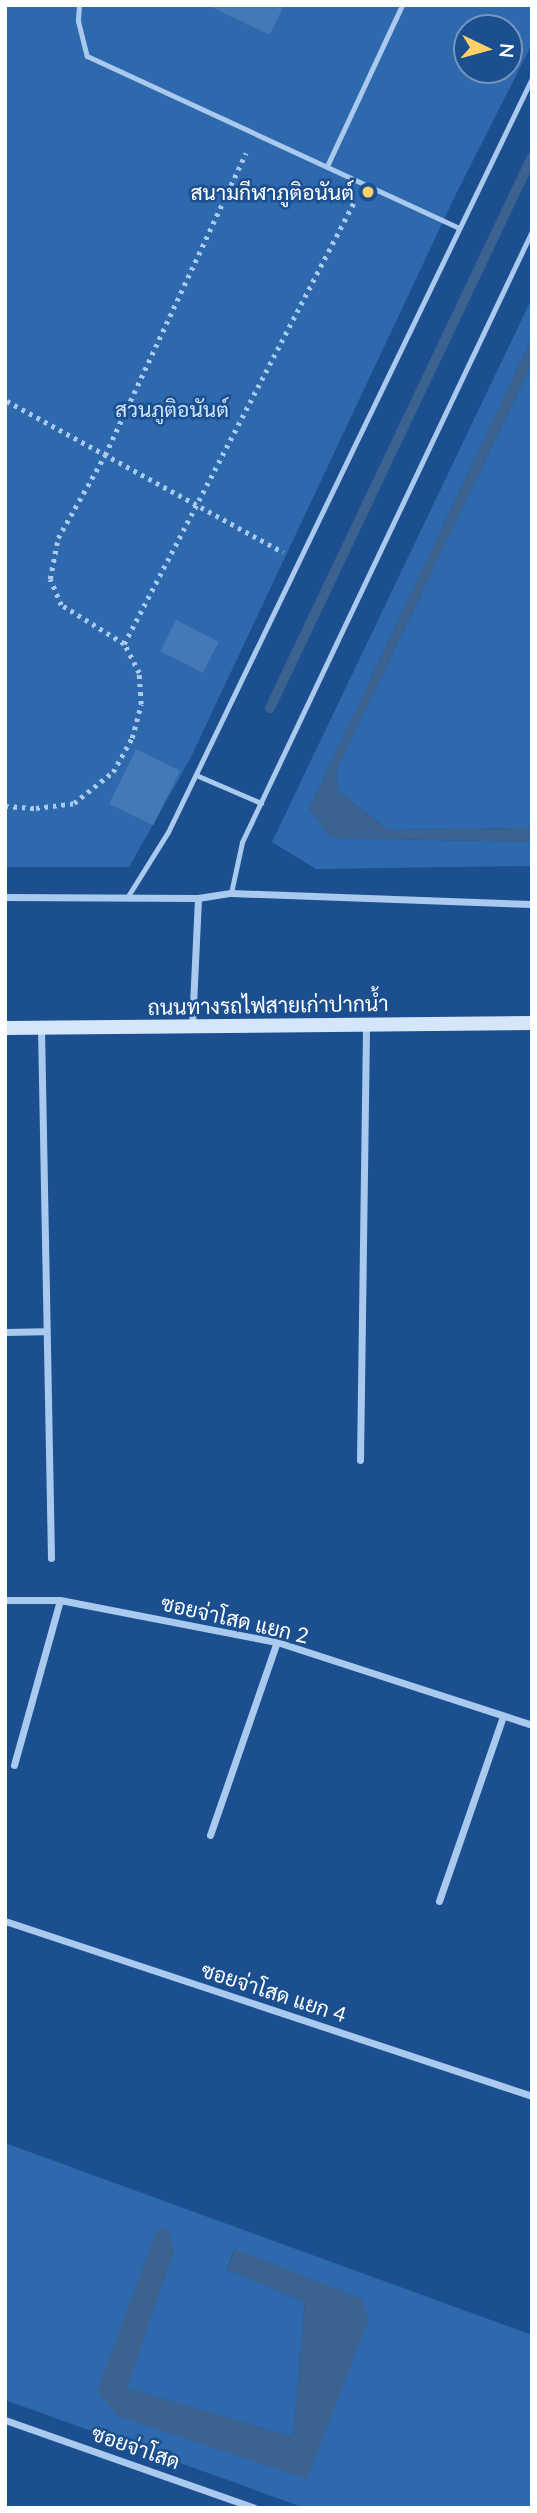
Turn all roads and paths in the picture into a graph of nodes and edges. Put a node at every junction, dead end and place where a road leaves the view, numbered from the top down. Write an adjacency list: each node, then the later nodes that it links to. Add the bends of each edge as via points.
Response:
1 (79, 5): 4 (lane, via 78,21 88,56)
2 (402, 5): 5 (lane)
3 (532, 78): 7 (lane)
4 (255, 133): 5 (lane); 10 (path)
5 (327, 166): 6 (lane)
6 (364, 184): 7 (lane); 11 (path)
7 (459, 228): 12 (lane)
8 (532, 231): 15 (lane)
9 (7, 401): 10 (path)
10 (105, 455): 11 (path); 13 (path, via 58,538 50,579 61,605)
11 (197, 505): 12 (path); 13 (path)
12 (299, 560): 14 (lane)
13 (124, 644): 16 (path, via 139,673 141,704 132,738 113,772 74,803)
14 (196, 775): 15 (lane); 18 (lane, via 168,832)
15 (261, 803): 17 (lane, via 242,842)
16 (5, 806)
17 (231, 894): 20 (street); 21 (street)
18 (128, 896): 19 (street); 20 (street)
19 (5, 897)
20 (198, 898): 24 (street)
21 (532, 904)
22 (532, 1023): 23 (main road, ถนนทางรถไฟสายเก่าปากน้ำ)
23 (366, 1025): 24 (main road, ถนนทางรถไฟสายเก่าปากน้ำ); 29 (street)
24 (192, 1026): 26 (main road, ถนนทางรถไฟสายเก่าปากน้ำ)
25 (5, 1028): 26 (main road, ถนนทางรถไฟสายเก่าปากน้ำ)
26 (41, 1028): 28 (street)
27 (5, 1332): 28 (street)
28 (44, 1332): 30 (street)
29 (360, 1460)
30 (51, 1558)
31 (5, 1600): 32 (street, ซอยจ่าโสด แยก 2)
32 (60, 1600): 33 (street, ซอยจ่าโสด แยก 2); 36 (street)
33 (277, 1643): 34 (street, ซอยจ่าโสด แยก 2); 37 (street)
34 (503, 1716): 35 (street, ซอยจ่าโสด แยก 2); 38 (street)
35 (532, 1726)
36 (15, 1765)
37 (210, 1835)
38 (439, 1901)
39 (5, 1921): 40 (street, ซอยจ่าโสด แยก 4)
40 (532, 2096)
41 (5, 2420): 42 (street, ซอยจ่าโสด)
42 (255, 2508)

